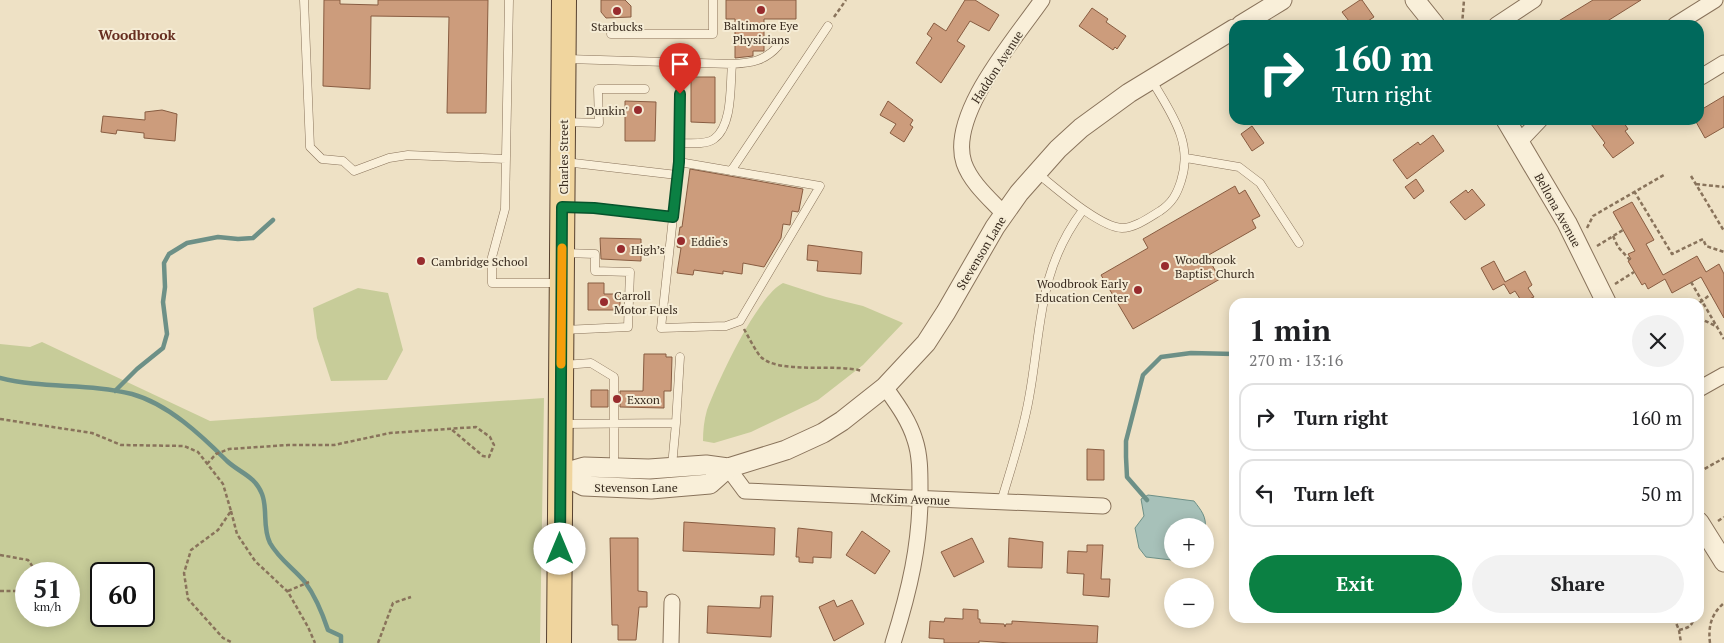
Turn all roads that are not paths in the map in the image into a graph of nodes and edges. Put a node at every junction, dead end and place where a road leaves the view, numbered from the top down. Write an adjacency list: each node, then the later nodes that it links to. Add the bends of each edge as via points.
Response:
1 (304, 0): 31 (lane, via 310,148 322,159 343,161 354,171 389,158 408,155)
2 (509, 0): 31 (lane)
3 (564, 0): 18 (main road, Charles Street)
4 (713, 0): 16 (lane, via 713,34)
5 (1042, 0): 39 (street, Haddon Avenue, via 974,98 962,127 960,145 964,164 973,180)
6 (1282, 0): 10 (street)
7 (1415, 0): 11 (street)
8 (1534, 0): 12 (street)
9 (1715, 0): 13 (street)
10 (1249, 20)
11 (1431, 20)
12 (1504, 20)
13 (1682, 20)
14 (828, 26): 34 (lane)
15 (1229, 32): 23 (street, Stevenson Lane)
16 (611, 34)
17 (778, 46): 21 (lane, via 769,56 751,64)
18 (564, 59): 19 (lane); 25 (main road, Charles Street)
19 (680, 62): 21 (lane); 29 (lane)
20 (1724, 63): 22 (street)
21 (732, 64): 29 (lane, via 728,118 714,139)
22 (1704, 76)
23 (1151, 79): 30 (lane, via 1178,125); 35 (street, Stevenson Lane, via 1081,128)
24 (645, 89): 25 (lane, via 598,89 599,123)
25 (563, 122): 32 (main road, Charles Street)
26 (1509, 125): 28 (street, Bellona Avenue)
27 (1535, 125): 28 (street)
28 (1520, 141): 44 (street, Bellona Avenue, via 1567,223)
29 (679, 143): 33 (lane)
30 (1186, 158): 38 (lane, via 1178,192 1168,205 1141,222 1123,228 1108,225); 41 (lane, via 1239,167 1260,183)
31 (506, 159): 43 (lane, via 505,209 492,257 492,283)
32 (563, 162): 36 (lane); 37 (main road, Charles Street)
33 (679, 162): 34 (lane); 36 (lane)
34 (731, 171): 40 (lane, via 820,186 740,321 726,326 662,328)
35 (1036, 173): 38 (lane); 39 (street, Stevenson Lane)
36 (677, 175): 40 (lane)
37 (562, 207): 40 (lane); 42 (main road, Charles Street)
38 (1083, 210): 59 (lane, via 1060,244 1045,291 1029,400)
39 (1004, 214): 50 (street, Stevenson Lane, via 937,328)
40 (673, 217)
41 (1299, 243)
42 (562, 253): 43 (main road, Charles Street); 45 (lane, via 595,254 595,271 630,272 628,327)
43 (562, 283): 45 (main road, Charles Street)
44 (1604, 298)
45 (561, 330): 47 (main road, Charles Street)
46 (680, 357): 51 (lane)
47 (561, 365): 52 (main road, Charles Street); 53 (lane, via 592,363 614,377)
48 (1724, 375): 49 (street)
49 (1704, 386)
50 (884, 387): 56 (street, Stevenson Lane, via 822,433 768,458); 58 (street, via 901,409 916,441)
51 (676, 423): 53 (lane); 55 (lane)
52 (560, 424): 53 (lane); 57 (main road, Charles Street)
53 (614, 424): 54 (lane)
54 (614, 468): 55 (street, Stevenson Lane); 57 (street, Stevenson Lane, via 584,467)
55 (672, 468): 56 (street, Stevenson Lane, via 706,465)
56 (728, 468): 57 (street, Stevenson Lane, via 710,484 650,489 584,486); 58 (street, McKim Avenue, via 745,491)
57 (560, 474): 64 (main road, Charles Street)
58 (920, 499): 59 (street, McKim Avenue); 66 (street, via 913,577)
59 (1001, 502): 60 (street, McKim Avenue)
60 (1103, 506)
61 (1704, 530): 62 (street)
62 (1724, 562)
63 (672, 602): 65 (street)
64 (559, 643)
65 (671, 643)
66 (893, 643)

